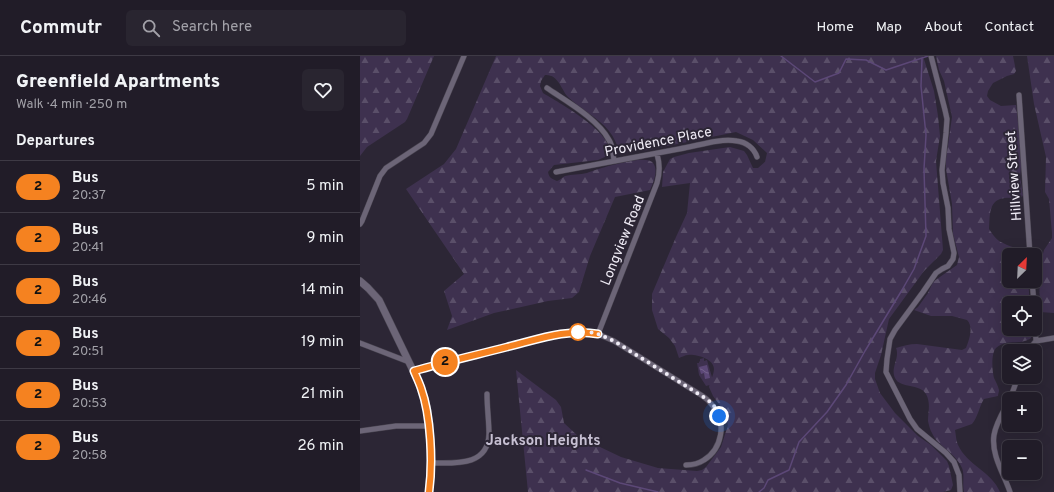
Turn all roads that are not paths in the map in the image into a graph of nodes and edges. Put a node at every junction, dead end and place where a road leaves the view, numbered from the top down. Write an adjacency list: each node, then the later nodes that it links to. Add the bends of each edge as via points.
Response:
1 (464, 56): 9 (street, via 431,134 424,142 386,168 380,176)
2 (932, 56): 27 (street, via 947,119 942,170 948,208 948,229 954,253 951,263 936,273 895,330 890,339 886,372 917,429 954,462 959,475)
3 (547, 88): 7 (street, via 581,111 603,131 610,141)
4 (1019, 95): 10 (street, Hillview Street)
5 (657, 154): 6 (street, Providence Place, via 712,142 737,141 754,149); 7 (street, Providence Place); 12 (street, Longview Road, via 660,164 657,183)
6 (757, 157)
7 (614, 161): 8 (street, Providence Place)
8 (556, 172)
9 (360, 224)
10 (1030, 248)
11 (360, 280): 18 (main road, via 379,300)
12 (598, 334): 19 (street, via 574,332 539,339); 25 (street, via 614,341 713,404 722,427 717,447 704,460)
13 (1036, 336): 15 (street)
14 (1054, 338): 15 (street)
15 (1036, 341): 17 (street)
16 (360, 343): 18 (street)
17 (1034, 344)
18 (409, 362): 19 (main road)
19 (414, 371): 22 (main road, via 427,407)
20 (487, 394): 24 (street, via 489,434 484,451 466,462)
21 (1002, 415): 28 (street, via 994,436 995,449)
22 (429, 426): 23 (street, via 396,426); 24 (main road)
23 (360, 431)
24 (431, 463): 26 (main road)
25 (686, 465)
26 (429, 492)
27 (960, 492)
28 (1010, 492)

